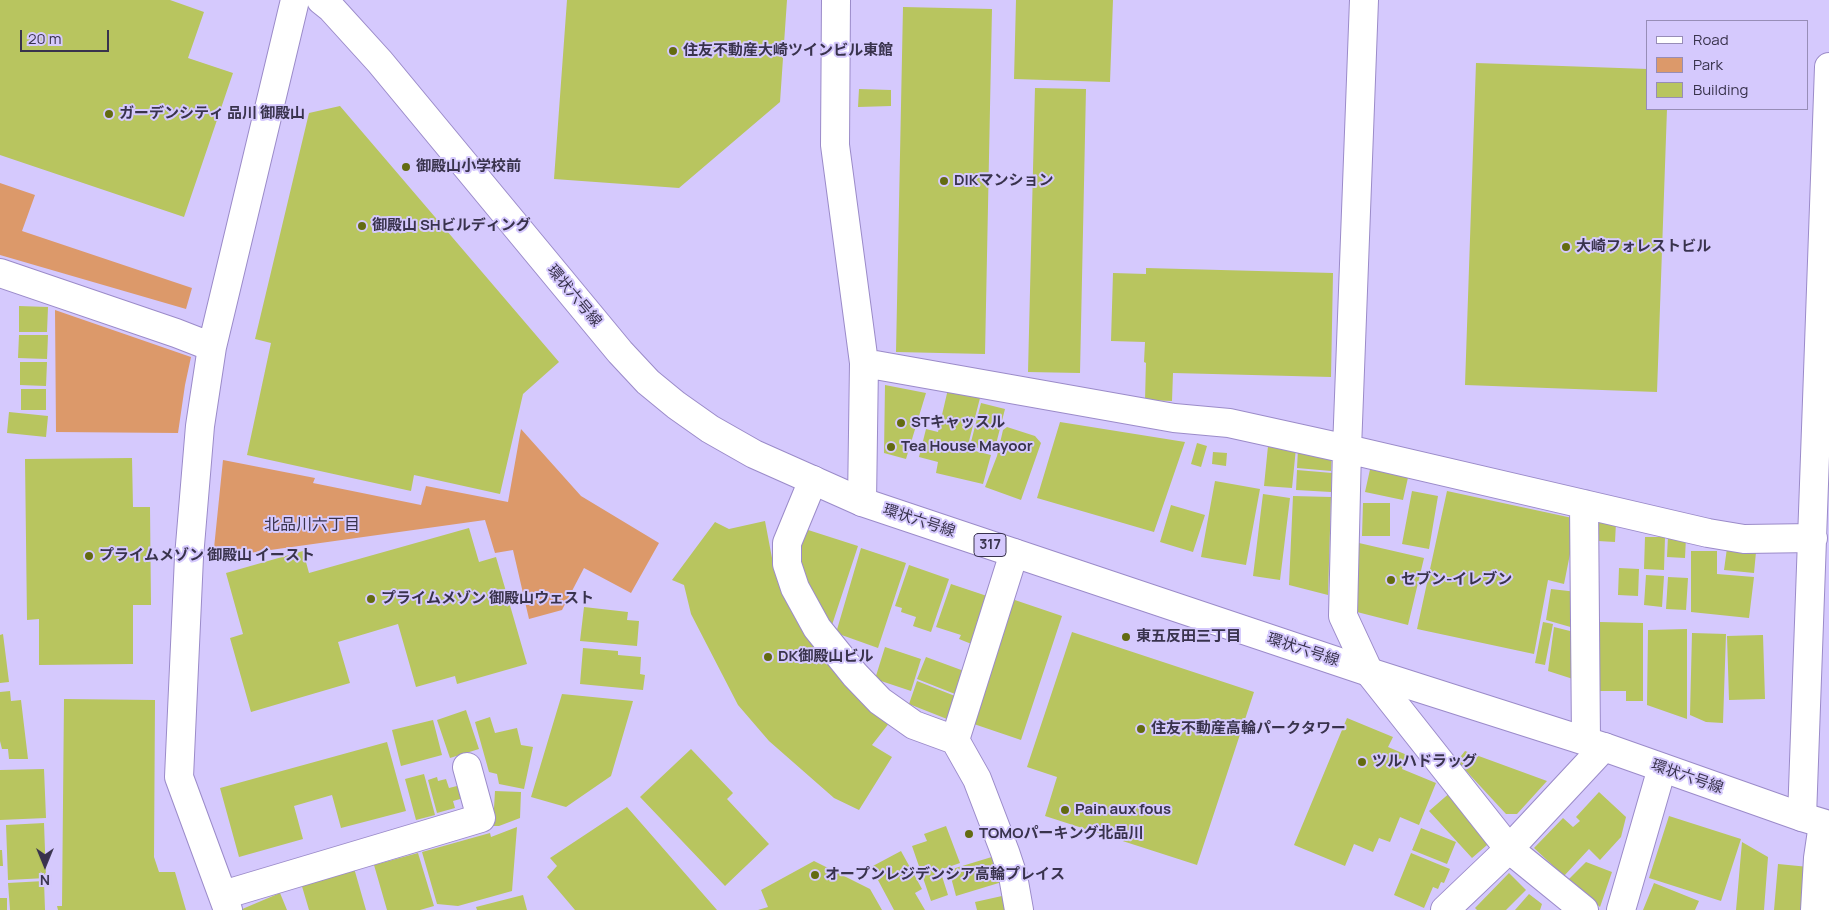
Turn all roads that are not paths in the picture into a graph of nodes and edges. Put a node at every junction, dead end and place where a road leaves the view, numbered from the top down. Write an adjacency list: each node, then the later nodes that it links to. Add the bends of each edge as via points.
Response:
1 (295, 0): 7 (street)
2 (321, 0): 11 (street, 環状六号線 / 317, via 380,62 648,382 710,430)
3 (836, 0): 8 (street, via 835,145)
4 (1364, 0): 9 (street)
5 (1829, 67): 10 (street)
6 (0, 273): 7 (street)
7 (212, 348): 23 (street, via 200,426 189,557 180,777)
8 (864, 363): 9 (street, via 1174,418 1229,423); 12 (street)
9 (1347, 449): 13 (street); 16 (street, via 1343,616)
10 (1822, 449): 14 (street)
11 (812, 480): 12 (street, 環状六号線 / 317); 17 (street, via 787,543 787,564 804,607 842,660 880,701 914,725)
12 (862, 502): 15 (street, 環状六号線 / 317)
13 (1584, 504): 14 (street, via 1744,539); 18 (street)
14 (1813, 538): 21 (street)
15 (1014, 553): 16 (street, 環状六号線 / 317); 17 (street)
16 (1369, 672): 18 (street, 環状六号線 / 317); 22 (street)
17 (955, 740): 24 (street, via 977,779 1005,852)
18 (1595, 744): 20 (street, 環状六号線 / 317); 22 (street)
19 (467, 767): 23 (street, via 481,818)
20 (1662, 768): 21 (street, 環状六号線 / 317); 27 (street)
21 (1818, 822): 28 (street)
22 (1509, 849): 25 (street); 26 (street)
23 (225, 903)
24 (1019, 910)
25 (1445, 910)
26 (1584, 910)
27 (1620, 910)
28 (1815, 910)

